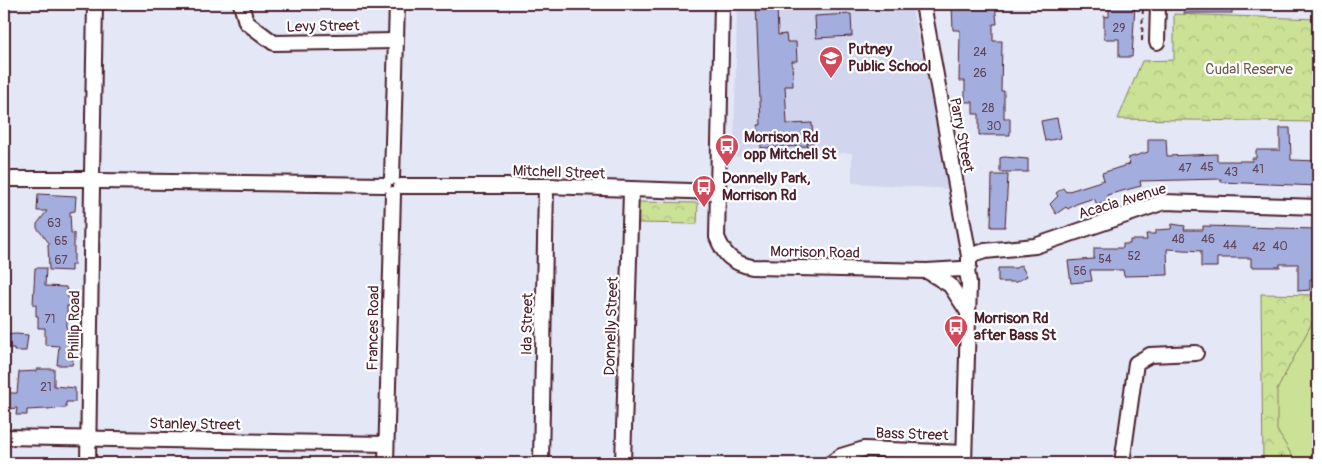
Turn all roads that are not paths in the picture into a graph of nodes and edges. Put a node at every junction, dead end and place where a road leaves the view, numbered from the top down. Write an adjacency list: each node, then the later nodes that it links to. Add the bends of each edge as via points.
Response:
1 (95, 4): 10 (street, Phillip Road)
2 (241, 4): 7 (street, Levy Street, via 246,22 274,43)
3 (397, 4): 7 (street, Frances Road)
4 (722, 4): 14 (street, Morrison Road)
5 (923, 4): 16 (street, Parry Street)
6 (1158, 4): 8 (street)
7 (396, 41): 11 (street, Frances Road)
8 (1157, 42)
9 (4, 179): 10 (street, Mitchell Street)
10 (92, 180): 11 (street, Mitchell Street); 22 (street, Phillip Road)
11 (392, 185): 12 (street, Mitchell Street); 23 (street, Frances Road)
12 (546, 186): 13 (street, Mitchell Street); 27 (street, Ida Street)
13 (631, 191): 14 (street, Mitchell Street); 28 (street, Donnelly Street)
14 (717, 192): 17 (street, Morrison Road, via 718,237 728,257 743,265)
15 (1318, 208): 16 (street, Acacia Avenue, via 1170,202 1035,246)
16 (969, 256): 18 (street, Parry Street)
17 (928, 271): 18 (street, Morrison Road); 19 (street, via 950,285)
18 (967, 271): 19 (street)
19 (968, 313): 24 (street)
20 (1196, 353): 30 (street, via 1150,355 1136,363)
21 (4, 437): 22 (street, Stanley Street)
22 (88, 439): 23 (street, Stanley Street); 25 (street, Phillip Road)
23 (386, 444): 26 (street, Frances Road)
24 (964, 458): 29 (street, Bass Street, via 864,449 841,456)
25 (88, 463)
26 (386, 463)
27 (541, 463)
28 (623, 463)
29 (831, 463)
30 (1122, 463)

